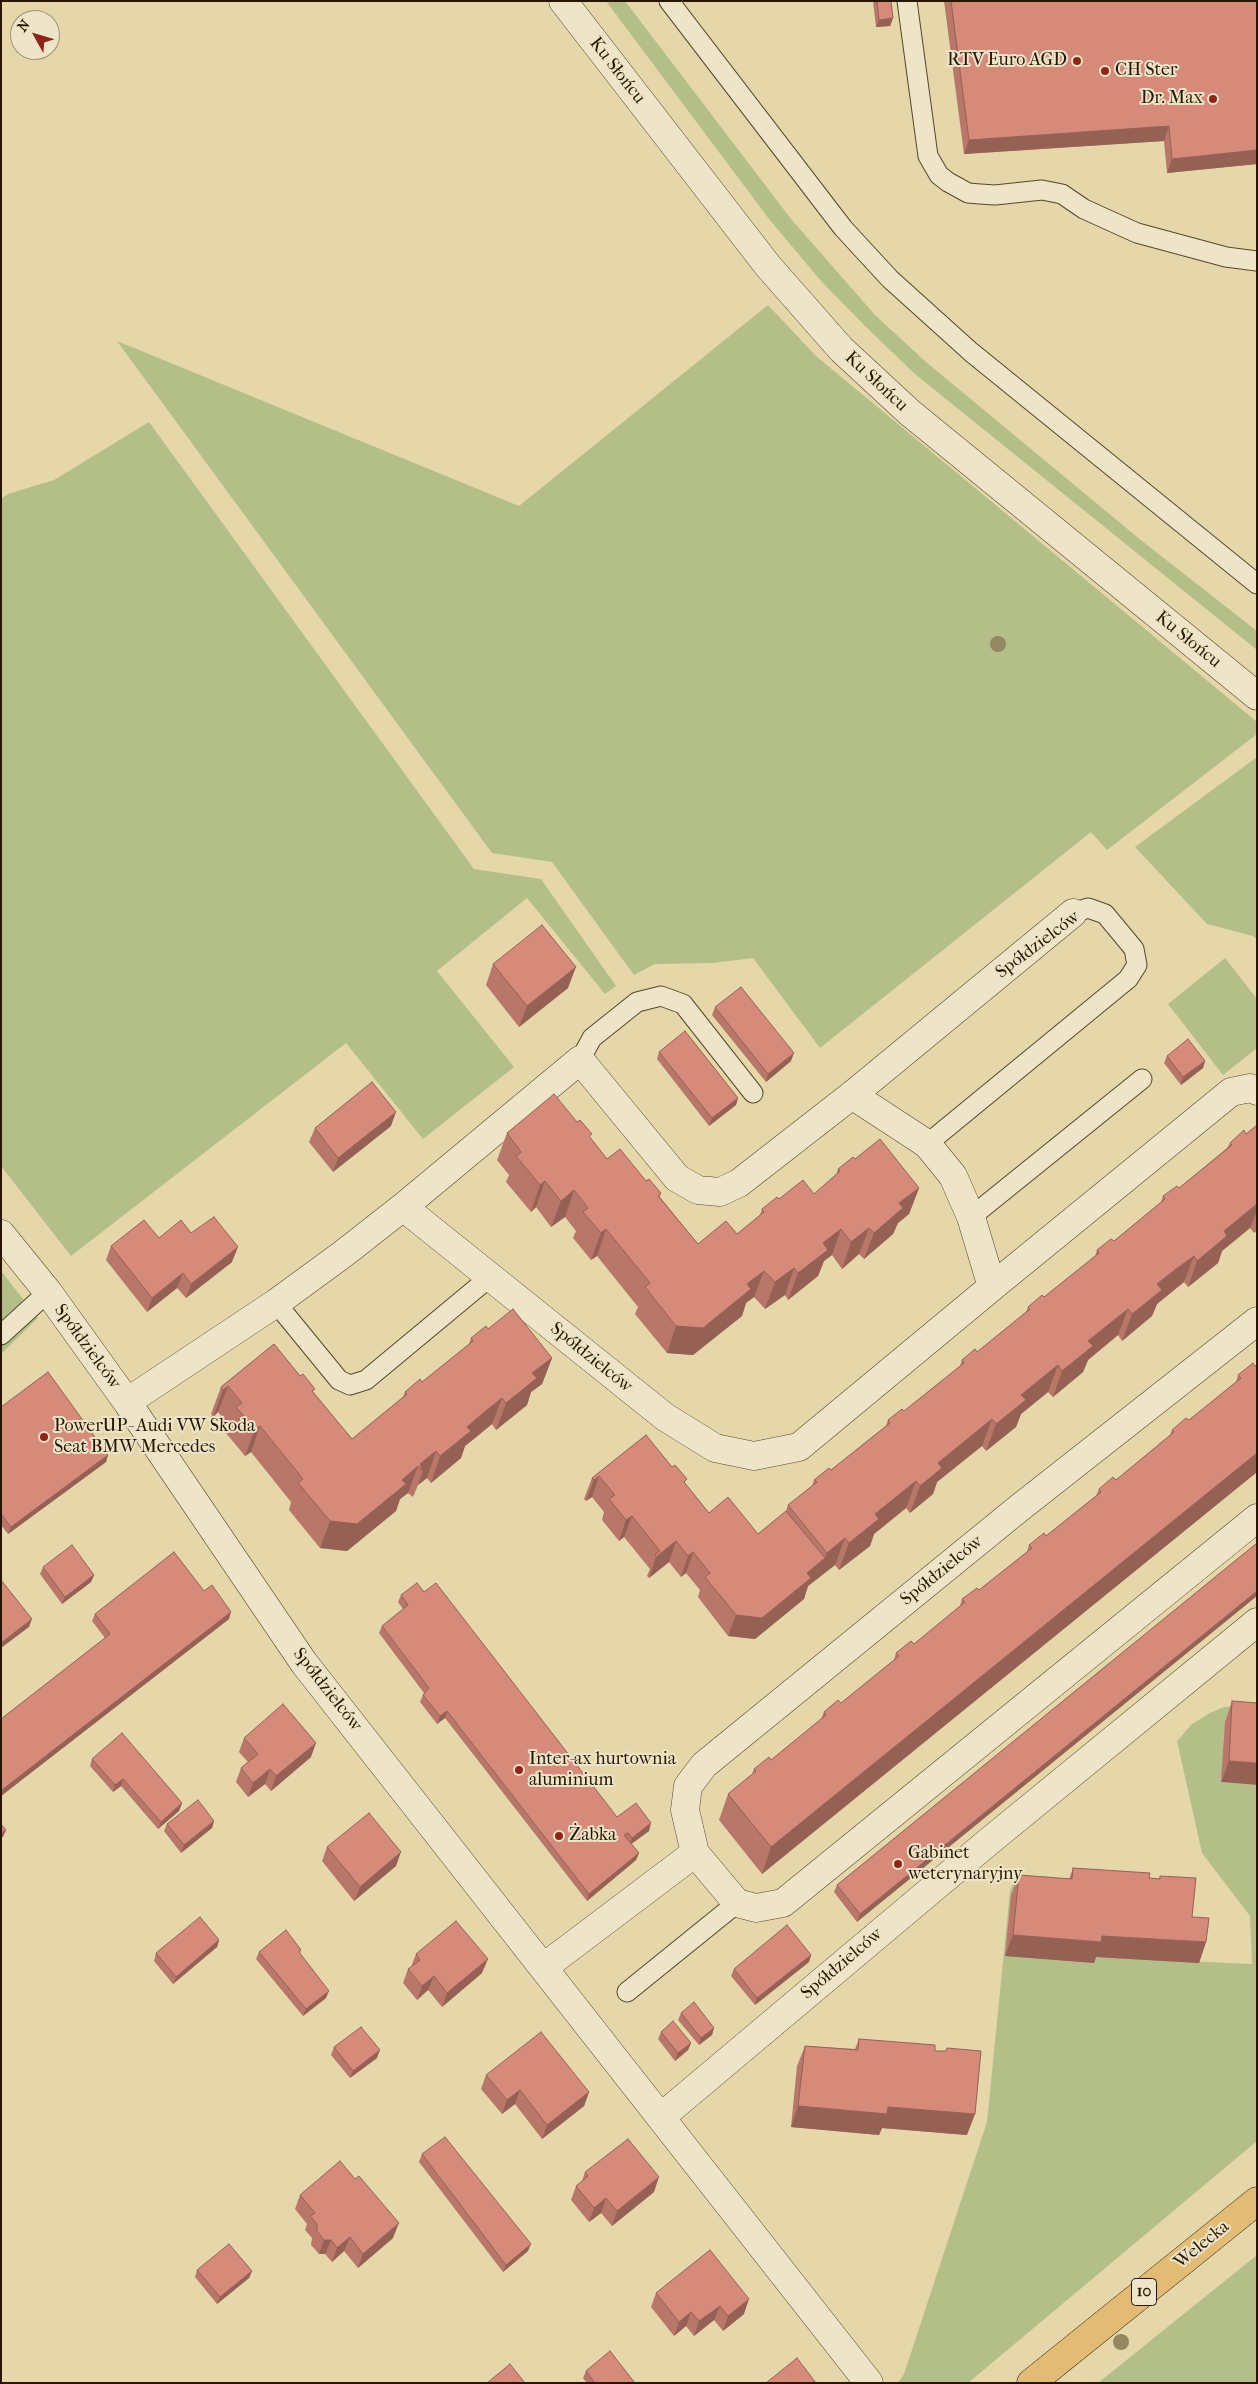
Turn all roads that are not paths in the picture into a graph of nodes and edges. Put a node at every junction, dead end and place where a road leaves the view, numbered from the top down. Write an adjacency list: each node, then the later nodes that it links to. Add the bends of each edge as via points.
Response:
1 (563, 1): 6 (street, Ku Słońcu, via 768,266 840,348 908,412)
2 (669, 1): 5 (lane, via 843,228 897,286 1025,397)
3 (907, 1): 4 (lane, via 928,156 939,175 948,182 968,193 995,195 1042,190 1062,194 1084,209 1137,233 1226,257)
4 (1257, 261)
5 (1257, 584)
6 (1257, 696)
7 (1073, 913): 12 (street, Spółdzielców); 13 (lane, Spółdzielców, via 1088,908 1105,914 1134,949 1137,965 1128,979)
8 (580, 1060): 11 (lane, via 592,1038 637,1002 661,996 682,1004); 12 (street, Spółdzielców, via 677,1178 705,1191 720,1192 739,1183); 14 (street, Spółdzielców)
9 (1142, 1079): 15 (lane)
10 (1257, 1091): 18 (street, Spółdzielców, via 1250,1088 1231,1092)
11 (753, 1093)
12 (852, 1095): 13 (street)
13 (927, 1144): 15 (street, via 953,1176)
14 (403, 1208): 17 (street, Spółdzielców); 20 (street, Spółdzielców)
15 (971, 1217): 18 (street)
16 (1, 1234): 19 (street, Spółdzielców)
17 (490, 1277): 18 (street, Spółdzielców, via 665,1417 715,1448 754,1456 799,1447); 20 (lane, via 366,1380 350,1384 339,1380)
18 (992, 1286)
19 (48, 1292): 22 (lane, Spółdzielców); 23 (street, Spółdzielców)
20 (276, 1303): 23 (street, Spółdzielców)
21 (1257, 1321): 26 (street, Spółdzielców, via 1026,1503 704,1765 688,1786 685,1810)
22 (1, 1335)
23 (127, 1402): 28 (street, Spółdzielców, via 304,1663)
24 (1257, 1518): 27 (street, via 783,1903 756,1908)
25 (1257, 1622): 30 (street, Spółdzielców, via 994,1836)
26 (695, 1853): 27 (street, Spółdzielców); 28 (street)
27 (737, 1903): 29 (lane)
28 (544, 1967): 30 (street, Spółdzielców)
29 (628, 1992)
30 (661, 2117): 32 (street, Spółdzielców)
31 (1257, 2201): 33 (main road, Welecka / 10)
32 (869, 2383)
33 (1031, 2383)

